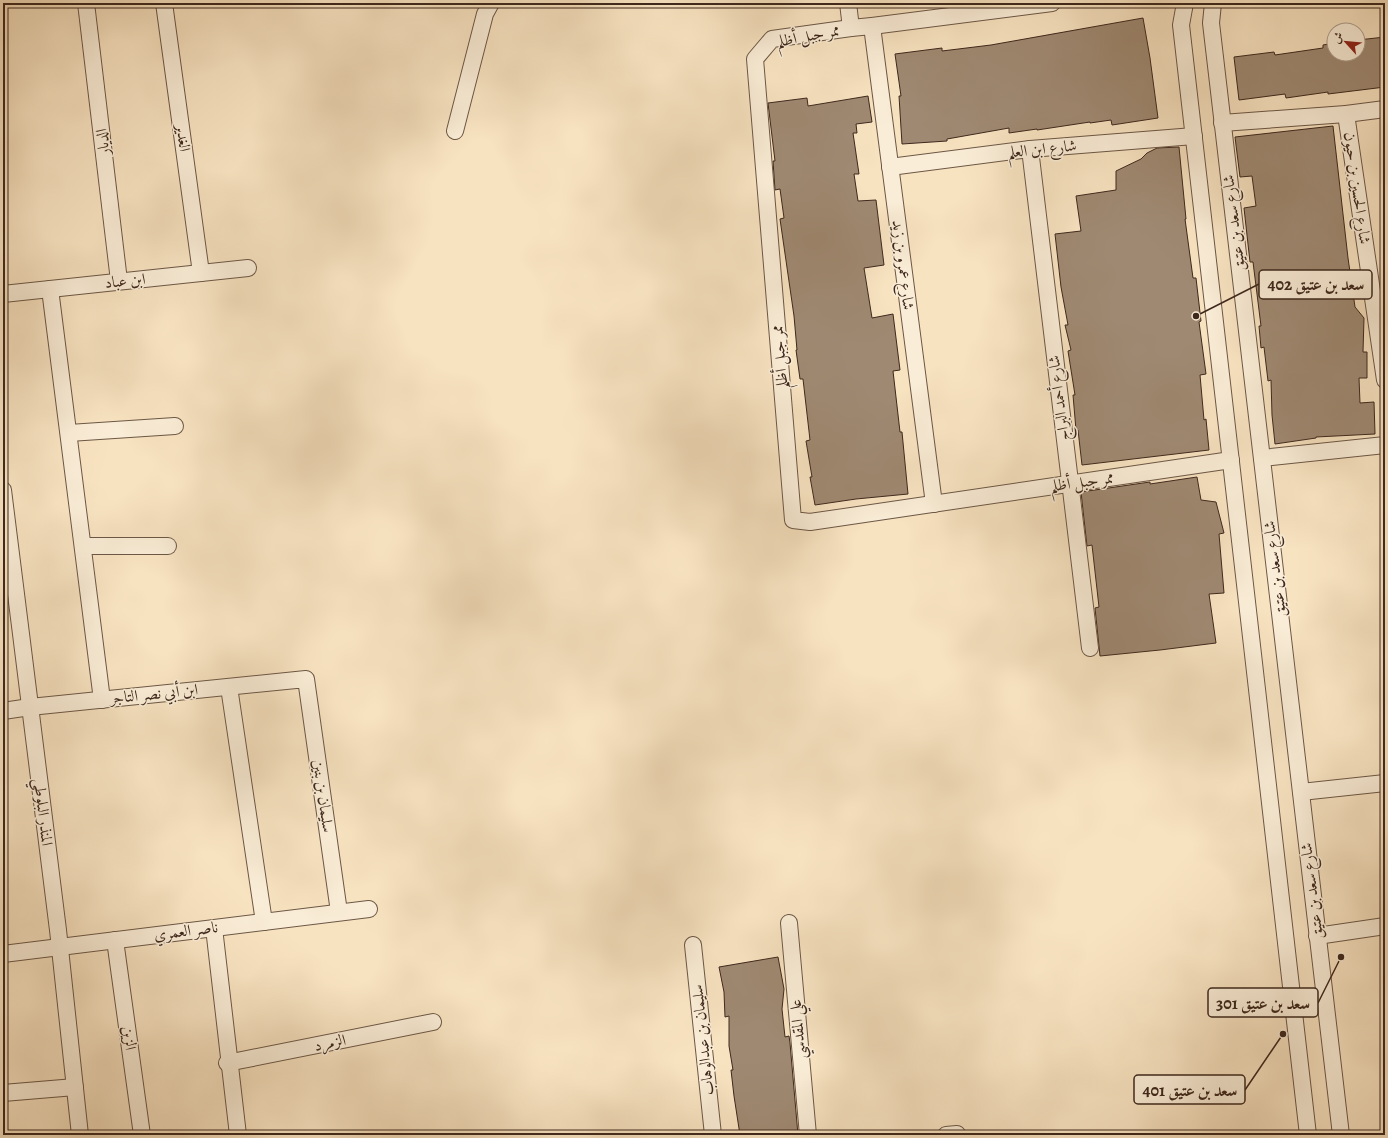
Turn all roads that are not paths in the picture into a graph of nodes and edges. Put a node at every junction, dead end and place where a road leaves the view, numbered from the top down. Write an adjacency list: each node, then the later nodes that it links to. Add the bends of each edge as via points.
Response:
1 (86, 3): 19 (street, الديار)
2 (164, 3): 18 (street, الغدير)
3 (491, 3): 13 (street)
4 (848, 3): 9 (street)
5 (1052, 3): 8 (street, ممر جبل أظلم)
6 (1185, 3): 14 (street, شارع سعد بن عتيق, via 1181,25)
7 (1213, 3): 12 (street, شارع سعد بن عتيق, via 1211,23)
8 (872, 26): 9 (street, ممر جبل أظلم); 16 (street, شارع عمرو بن زيد)
9 (851, 28): 30 (street, ممر جبل أظلم, via 772,39 755,59 794,520 810,522)
10 (1385, 109): 11 (street)
11 (1346, 114): 12 (street); 22 (street, شارع الحسين بن حيون)
12 (1222, 123): 26 (street, شارع سعد بن عتيق)
13 (455, 131)
14 (1194, 136): 15 (street, شارع ابن العلم); 27 (street, شارع سعد بن عتيق)
15 (1030, 149): 16 (street, شارع ابن العلم); 28 (street, شارع أحمد البراج)
16 (890, 167): 30 (street, شارع عمرو بن زيد)
17 (248, 268): 18 (street, ابن عباد)
18 (201, 273): 19 (street, ابن عباد)
19 (119, 282): 20 (street, ابن عباد)
20 (50, 289): 21 (street, ابن عباد); 24 (street)
21 (3, 294)
22 (1385, 380)
23 (175, 426): 24 (street)
24 (68, 433): 31 (street)
25 (1385, 445): 26 (street)
26 (1262, 458): 41 (street, شارع سعد بن عتيق)
27 (1231, 460): 28 (street, ممر جبل أظلم); 64 (street, شارع سعد بن عتيق)
28 (1070, 484): 30 (street, ممر جبل أظلم); 34 (street, شارع أحمد البراج)
29 (3, 490): 33 (street, المنذر البلوطي)
30 (934, 504)
31 (83, 546): 32 (street); 37 (street)
32 (168, 546)
33 (9, 585): 38 (street, المنذر البلوطي)
34 (1090, 648)
35 (306, 679): 36 (street, ابن أبي نصر التاجر); 43 (street, سليمان بن بنين)
36 (230, 687): 37 (street, ابن أبي نصر التاجر); 44 (street)
37 (102, 700): 38 (street, ابن أبي نصر التاجر)
38 (30, 707): 39 (street, ابن أبي نصر التاجر); 51 (street, المنذر البلوطي)
39 (3, 711)
40 (1385, 783): 41 (street)
41 (1301, 792): 48 (street, شارع سعد بن عتيق)
42 (369, 909): 43 (street, ناصر العمري)
43 (339, 912): 44 (street, ناصر العمري)
44 (264, 922): 47 (street, ناصر العمري)
45 (789, 923): 61 (street, علي المقدسي)
46 (1385, 926): 48 (street)
47 (214, 928): 49 (street, ناصر العمري); 54 (street)
48 (1318, 936): 65 (street, شارع سعد بن عتيق)
49 (115, 940): 51 (street, ناصر العمري); 58 (street, الزين)
50 (693, 945): 60 (street, سليمان بن عبدالوهاب)
51 (60, 947): 52 (street, ناصر العمري); 55 (street, المنذر البلوطي)
52 (3, 954)
53 (433, 1022): 54 (street, الزمرد)
54 (228, 1063): 59 (street)
55 (75, 1087): 56 (street); 57 (street, المنذر البلوطي)
56 (3, 1093)
57 (80, 1135)
58 (142, 1135)
59 (238, 1135)
60 (713, 1135)
61 (808, 1135)
62 (946, 1135): 63 (street)
63 (957, 1135)
64 (1308, 1135)
65 (1341, 1135)

